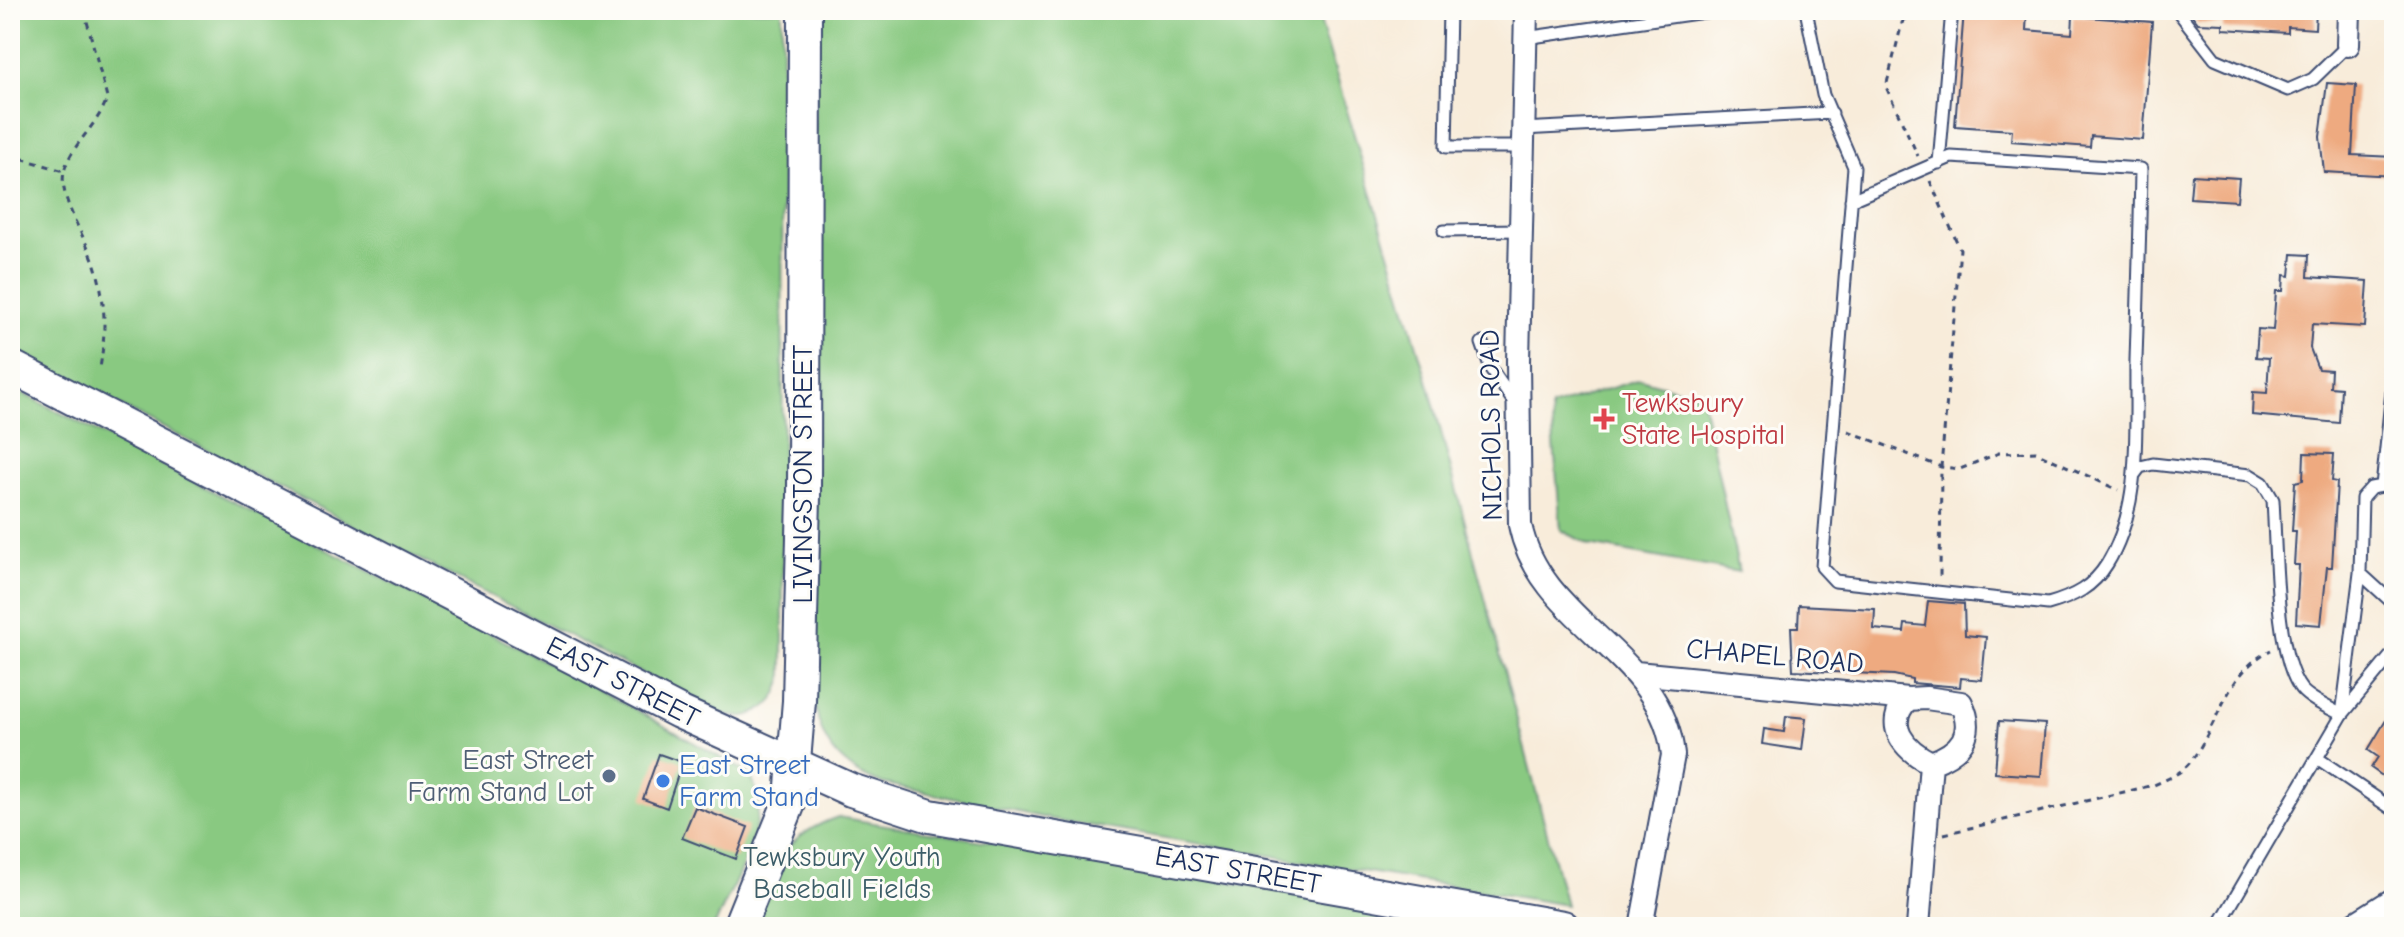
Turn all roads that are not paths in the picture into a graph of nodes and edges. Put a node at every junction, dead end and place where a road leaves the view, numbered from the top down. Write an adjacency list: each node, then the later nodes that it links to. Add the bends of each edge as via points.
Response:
1 (805, 10): 31 (main road, LIVINGSTON STREET, via 804,552)
2 (1449, 10): 12 (lane, via 1446,147)
3 (1526, 10): 9 (street, NICHOLS ROAD)
4 (1718, 10): 9 (lane)
5 (1806, 10): 11 (lane, via 1823,95)
6 (1952, 10): 13 (lane)
7 (2177, 10): 10 (lane, via 2215,59 2288,90 2313,79)
8 (2349, 10): 10 (street)
9 (1525, 38): 12 (street, NICHOLS ROAD)
10 (2348, 45)
11 (1832, 113): 12 (lane); 14 (lane, via 1854,167)
12 (1522, 138): 15 (street, NICHOLS ROAD)
13 (1939, 163): 14 (lane); 21 (lane, via 1951,157 2141,169)
14 (1851, 200): 21 (lane, via 1822,552 1825,573 1835,581 1939,594 2048,604 2073,597 2108,563)
15 (1522, 230): 16 (lane); 20 (street, NICHOLS ROAD)
16 (1444, 231)
17 (1482, 343): 20 (lane, via 1491,369)
18 (10, 366): 31 (main road, EAST STREET, via 679,712)
19 (2394, 372): 22 (lane)
20 (1518, 409): 26 (street, NICHOLS ROAD, via 1520,525 1528,558 1566,607)
21 (2133, 475): 28 (lane, via 2153,464 2250,475 2263,483 2273,500 2290,670 2302,691)
22 (2388, 488): 23 (lane, via 2371,488 2362,498)
23 (2360, 573): 24 (lane); 28 (lane)
24 (2394, 604)
25 (2394, 652): 28 (lane)
26 (1636, 673): 27 (street, CHAPEL ROAD); 36 (street, NICHOLS ROAD, via 1664,723 1673,755)
27 (1908, 699): 30 (street, via 1899,708 1899,735 1905,748); 30 (street, CHAPEL ROAD, via 1961,703 1967,715 1962,746)
28 (2342, 715): 29 (lane)
29 (2317, 758): 32 (lane); 38 (lane)
30 (1931, 763): 37 (street)
31 (794, 766): 34 (main road, LIVINGSTON STREET, via 791,798); 35 (main road, EAST STREET, via 930,816)
32 (2394, 810)
33 (2394, 905): 39 (main road)
34 (739, 927)
35 (1563, 927)
36 (1641, 927)
37 (1918, 927)
38 (2218, 927)
39 (2359, 927)

